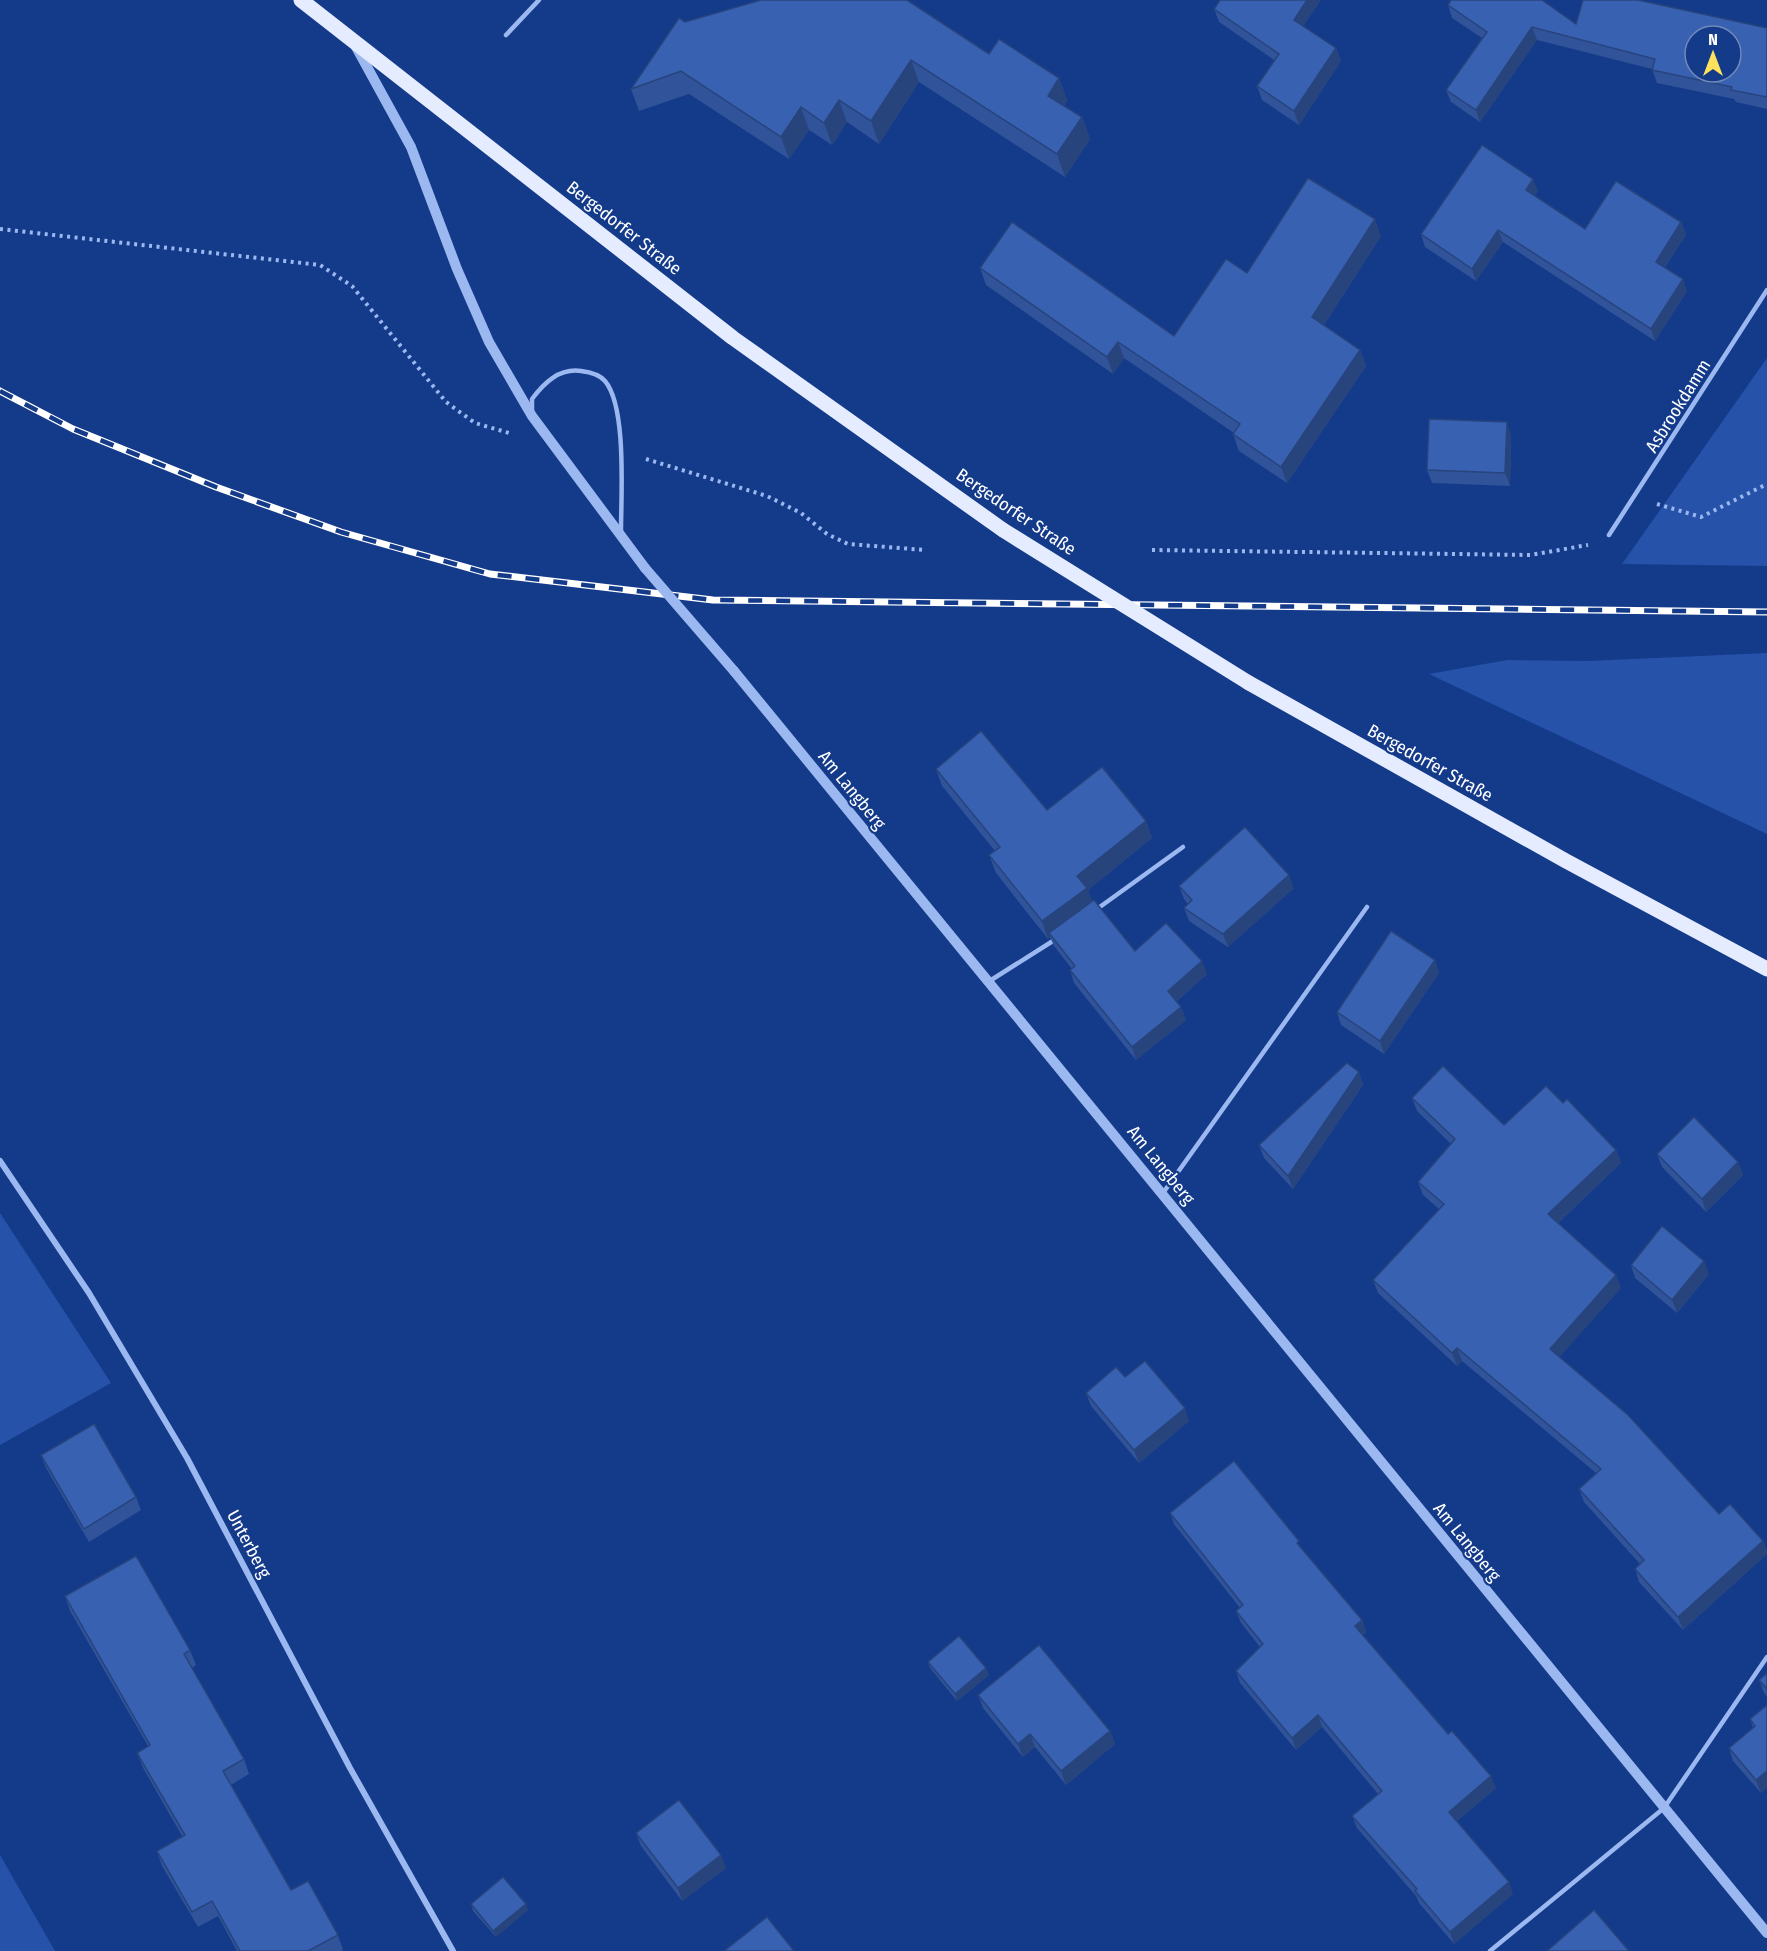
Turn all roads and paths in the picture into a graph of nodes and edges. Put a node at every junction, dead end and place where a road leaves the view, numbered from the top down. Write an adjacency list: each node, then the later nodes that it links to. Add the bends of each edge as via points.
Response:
1 (301, 0): 4 (main road, Bergedorfer Straße)
2 (539, 0): 3 (lane)
3 (506, 35)
4 (352, 40): 7 (street, Am Langberg, via 411,147 489,342); 20 (main road, Bergedorfer Straße, bridge, via 733,338 1003,530 1249,683)
5 (0, 229): 8 (path, via 320,265 352,285 446,402 475,423)
6 (1767, 290): 11 (lane, Asbrookdamm)
7 (532, 416): 8 (street, Am Langberg); 9 (lane, via 532,399 554,376 573,370 592,372 605,381 614,402)
8 (551, 442): 12 (street, Am Langberg)
9 (621, 453): 12 (lane); 14 (path, via 767,496 848,544)
10 (1767, 484): 11 (path, via 1701,517)
11 (1635, 498): 13 (lane, Asbrookdamm)
12 (621, 533): 21 (street, Am Langberg, bridge, via 645,568)
13 (1609, 536): 15 (path, via 1581,549 1530,555)
14 (926, 550)
15 (1152, 550)
16 (1183, 847): 18 (lane)
17 (1367, 907): 23 (lane)
18 (1089, 915)
19 (1061, 935): 21 (lane)
20 (1767, 969)
21 (988, 982): 23 (street, Am Langberg)
22 (0, 1161): 27 (street, Unterberg, via 89,1293 187,1458 350,1768)
23 (1163, 1193): 25 (street, Am Langberg)
24 (1767, 1657): 25 (lane)
25 (1664, 1808): 26 (street, Am Langberg); 28 (lane)
26 (1767, 1933)
27 (453, 1951)
28 (1490, 1951)

